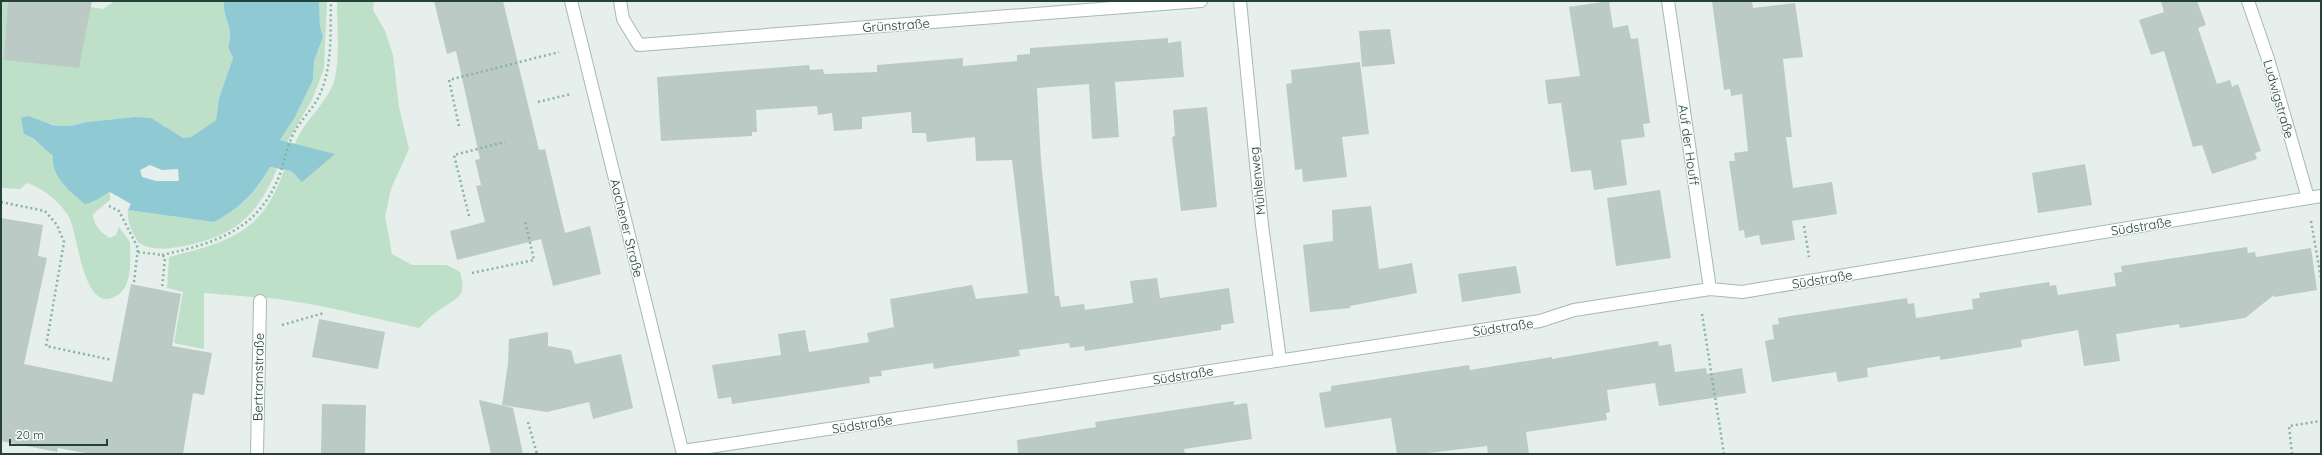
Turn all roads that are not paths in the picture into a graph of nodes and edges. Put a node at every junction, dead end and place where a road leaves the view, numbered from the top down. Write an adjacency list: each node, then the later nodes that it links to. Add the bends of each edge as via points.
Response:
1 (570, 1): 12 (street, Aachener Straße)
2 (620, 1): 3 (street, Grünstraße, via 623,20 639,45)
3 (1201, 1)
4 (1240, 1): 11 (street, Mühlenweg, via 1262,225)
5 (1668, 1): 9 (street, Auf der Houff)
6 (2248, 1): 8 (street, Ludwigstraße, via 2268,59)
7 (2321, 196): 8 (street, Südstraße)
8 (2308, 198): 9 (street, Südstraße, via 1742,292)
9 (1704, 290): 11 (street, Südstraße, via 1574,310 1540,321)
10 (260, 301): 13 (street, Bertramstraße)
11 (1280, 360): 12 (street, Südstraße)
12 (683, 453)
13 (257, 454)

